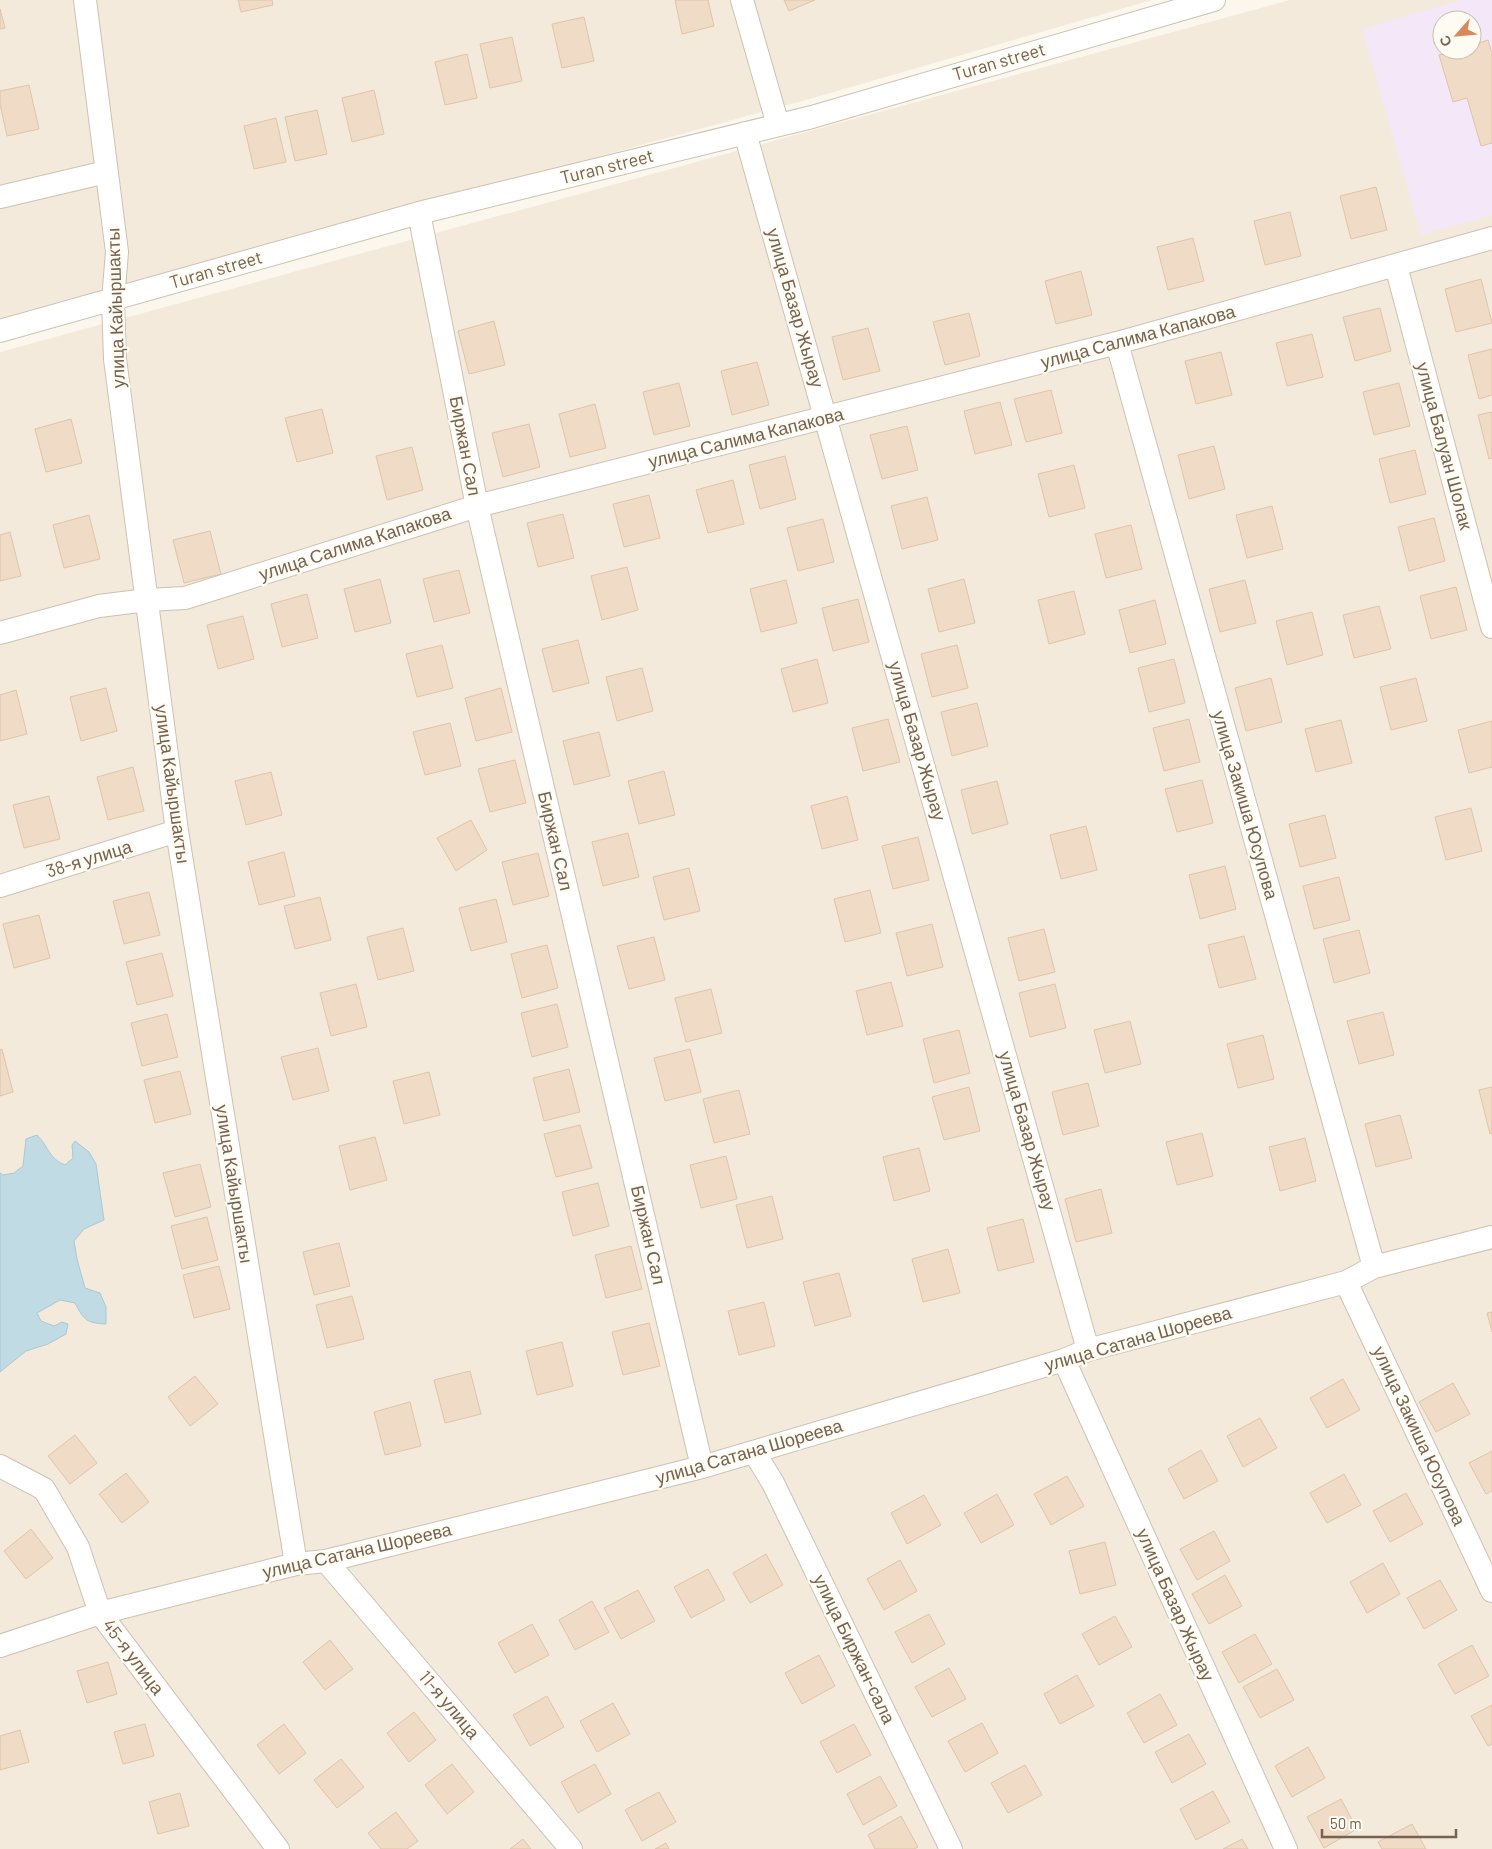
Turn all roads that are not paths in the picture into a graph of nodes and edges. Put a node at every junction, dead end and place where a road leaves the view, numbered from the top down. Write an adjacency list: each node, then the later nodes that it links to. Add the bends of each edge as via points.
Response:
1 (85, 0): 6 (street, улица Кайыршакты)
2 (742, 0): 4 (street)
3 (1214, 0): 4 (street, Turan street)
4 (778, 125): 5 (street, Turan street)
5 (746, 133): 8 (street, Turan street); 14 (street, улица Базар Жырау)
6 (106, 172): 7 (street); 11 (street, улица Кайыршакты, via 117,252)
7 (0, 197)
8 (419, 213): 11 (street, Turan street); 15 (street, Биржан Сал)
9 (1492, 238): 10 (street, улица Салима Капакова)
10 (1396, 266): 13 (street, улица Салима Капакова); 17 (street, улица Балуан Шолак)
11 (113, 300): 12 (street, Turan street); 16 (street, улица Кайыршакты, via 115,359)
12 (0, 331)
13 (1117, 344): 14 (street, улица Салима Капакова); 22 (street, улица Закиша Юсупова)
14 (826, 417): 15 (street, улица Салима Капакова); 24 (street, улица Базар Жырау)
15 (477, 506): 16 (street, улица Салима Капакова, via 185,598); 28 (street, Биржан Сал)
16 (147, 600): 18 (street, улица Салима Капакова, via 100,606); 19 (street, улица Кайыршакты)
17 (1492, 627)
18 (0, 633)
19 (177, 831): 20 (street, 38-я улица); 30 (street, улица Кайыршакты)
20 (0, 886)
21 (1492, 1237): 22 (street, улица Сатана Шореева)
22 (1374, 1267): 23 (street, улица Сатана Шореева)
23 (1346, 1282): 24 (street, улица Сатана Шореева); 31 (street, улица Закиша Юсупова)
24 (1088, 1350): 25 (street, улица Сатана Шореева)
25 (1064, 1360): 26 (street, улица Сатана Шореева); 37 (street, улица Базар Жырау)
26 (754, 1452): 28 (street, улица Сатана Шореева); 36 (street, улица Биржан-сала)
27 (0, 1466): 32 (street, 45-я улица, via 44,1489 78,1547)
28 (702, 1468): 29 (street, улица Сатана Шореева)
29 (326, 1561): 30 (street, улица Сатана Шореева); 35 (street, 11-я улица)
30 (296, 1564): 32 (street, улица Сатана Шореева)
31 (1492, 1591)
32 (100, 1613): 33 (street, улица Сатана Шореева); 34 (street, 45-я улица)
33 (0, 1646)
34 (273, 1848)
35 (571, 1849)
36 (951, 1849)
37 (1286, 1849)

